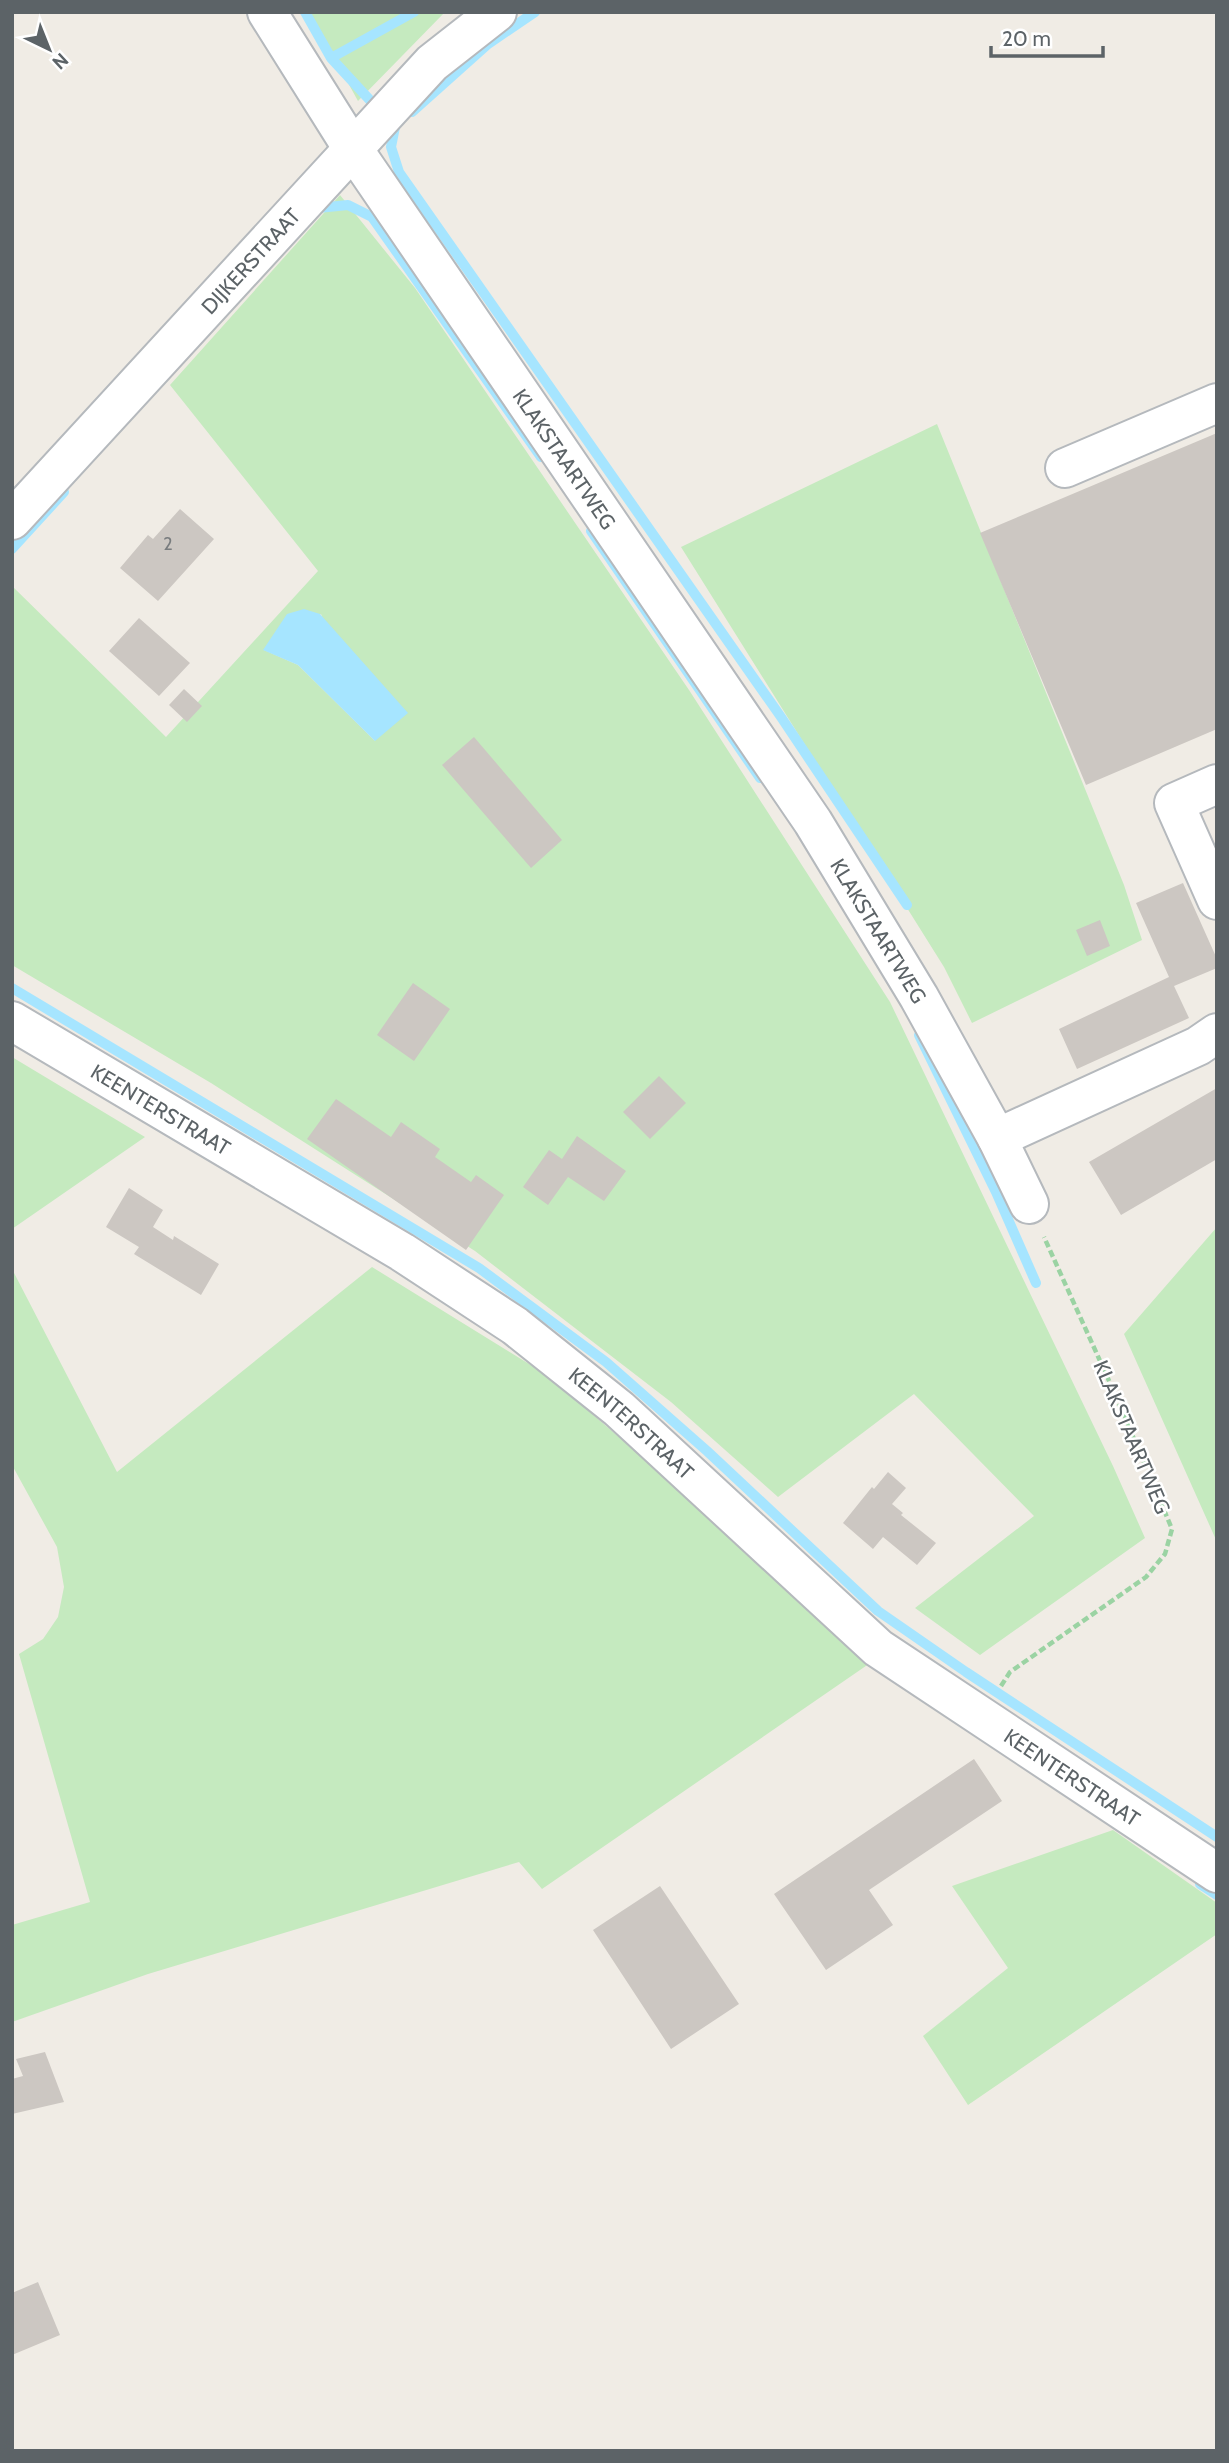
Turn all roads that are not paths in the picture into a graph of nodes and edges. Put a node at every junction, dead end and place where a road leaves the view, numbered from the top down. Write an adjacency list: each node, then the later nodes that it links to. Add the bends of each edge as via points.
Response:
1 (267, 12): 3 (street, KLAKSTAARTWEG)
2 (497, 12): 3 (street, DIJKERSTRAAT, via 432,63)
3 (353, 149): 6 (street, DIJKERSTRAAT); 11 (street, KLAKSTAARTWEG, via 813,822 919,997)
4 (1217, 402): 5 (street)
5 (1065, 468)
6 (12, 520)
7 (1217, 784): 8 (street, via 1174,803)
8 (1217, 900)
9 (12, 1021): 13 (street, KEENTERSTRAAT, via 402,1252 515,1326 619,1409 878,1648)
10 (1217, 1033): 11 (street, via 1198,1046)
11 (997, 1138): 12 (street, KLAKSTAARTWEG)
12 (1029, 1204)
13 (1217, 1873)

